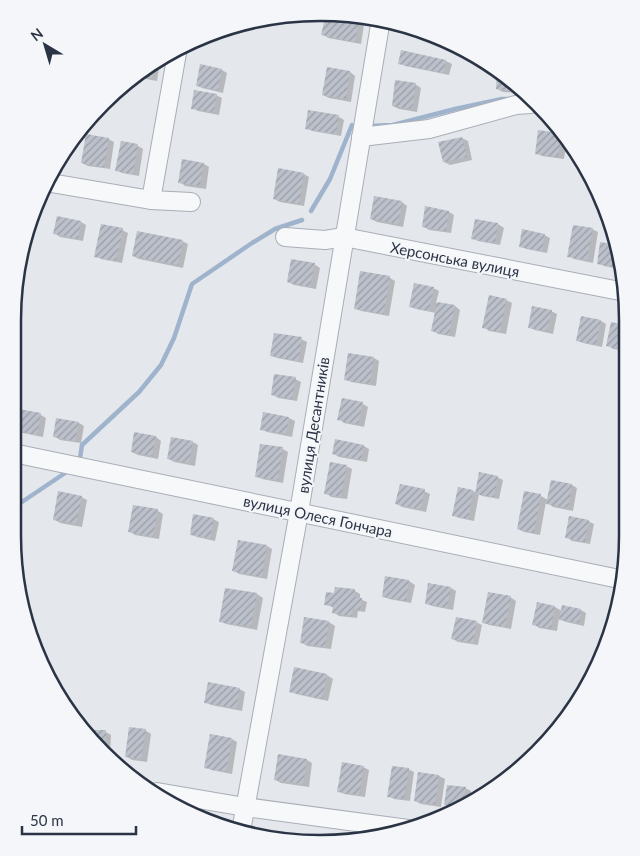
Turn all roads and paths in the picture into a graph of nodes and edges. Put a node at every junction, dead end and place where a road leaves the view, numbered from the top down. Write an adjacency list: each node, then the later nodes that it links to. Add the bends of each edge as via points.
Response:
1 (380, 27): 4 (street, вулиця Десантників)
2 (176, 58): 6 (street)
3 (526, 104): 4 (street, via 429,129)
4 (361, 137): 9 (street, вулиця Десантників)
5 (54, 184): 6 (street)
6 (151, 200): 7 (street)
7 (192, 202)
8 (285, 237): 9 (street, Херсонська вулиця, via 325,240)
9 (344, 237): 10 (street, Херсонська вулиця); 12 (street, вулиця Десантників)
10 (617, 290)
11 (21, 455): 12 (street, вулиця Олеся Гончара)
12 (299, 512): 13 (street, вулиця Олеся Гончара); 15 (street, вулиця Десантників)
13 (615, 578)
14 (170, 794): 15 (street)
15 (245, 807): 16 (street, вулиця Десантників); 17 (street)
16 (242, 825)
17 (390, 827)

